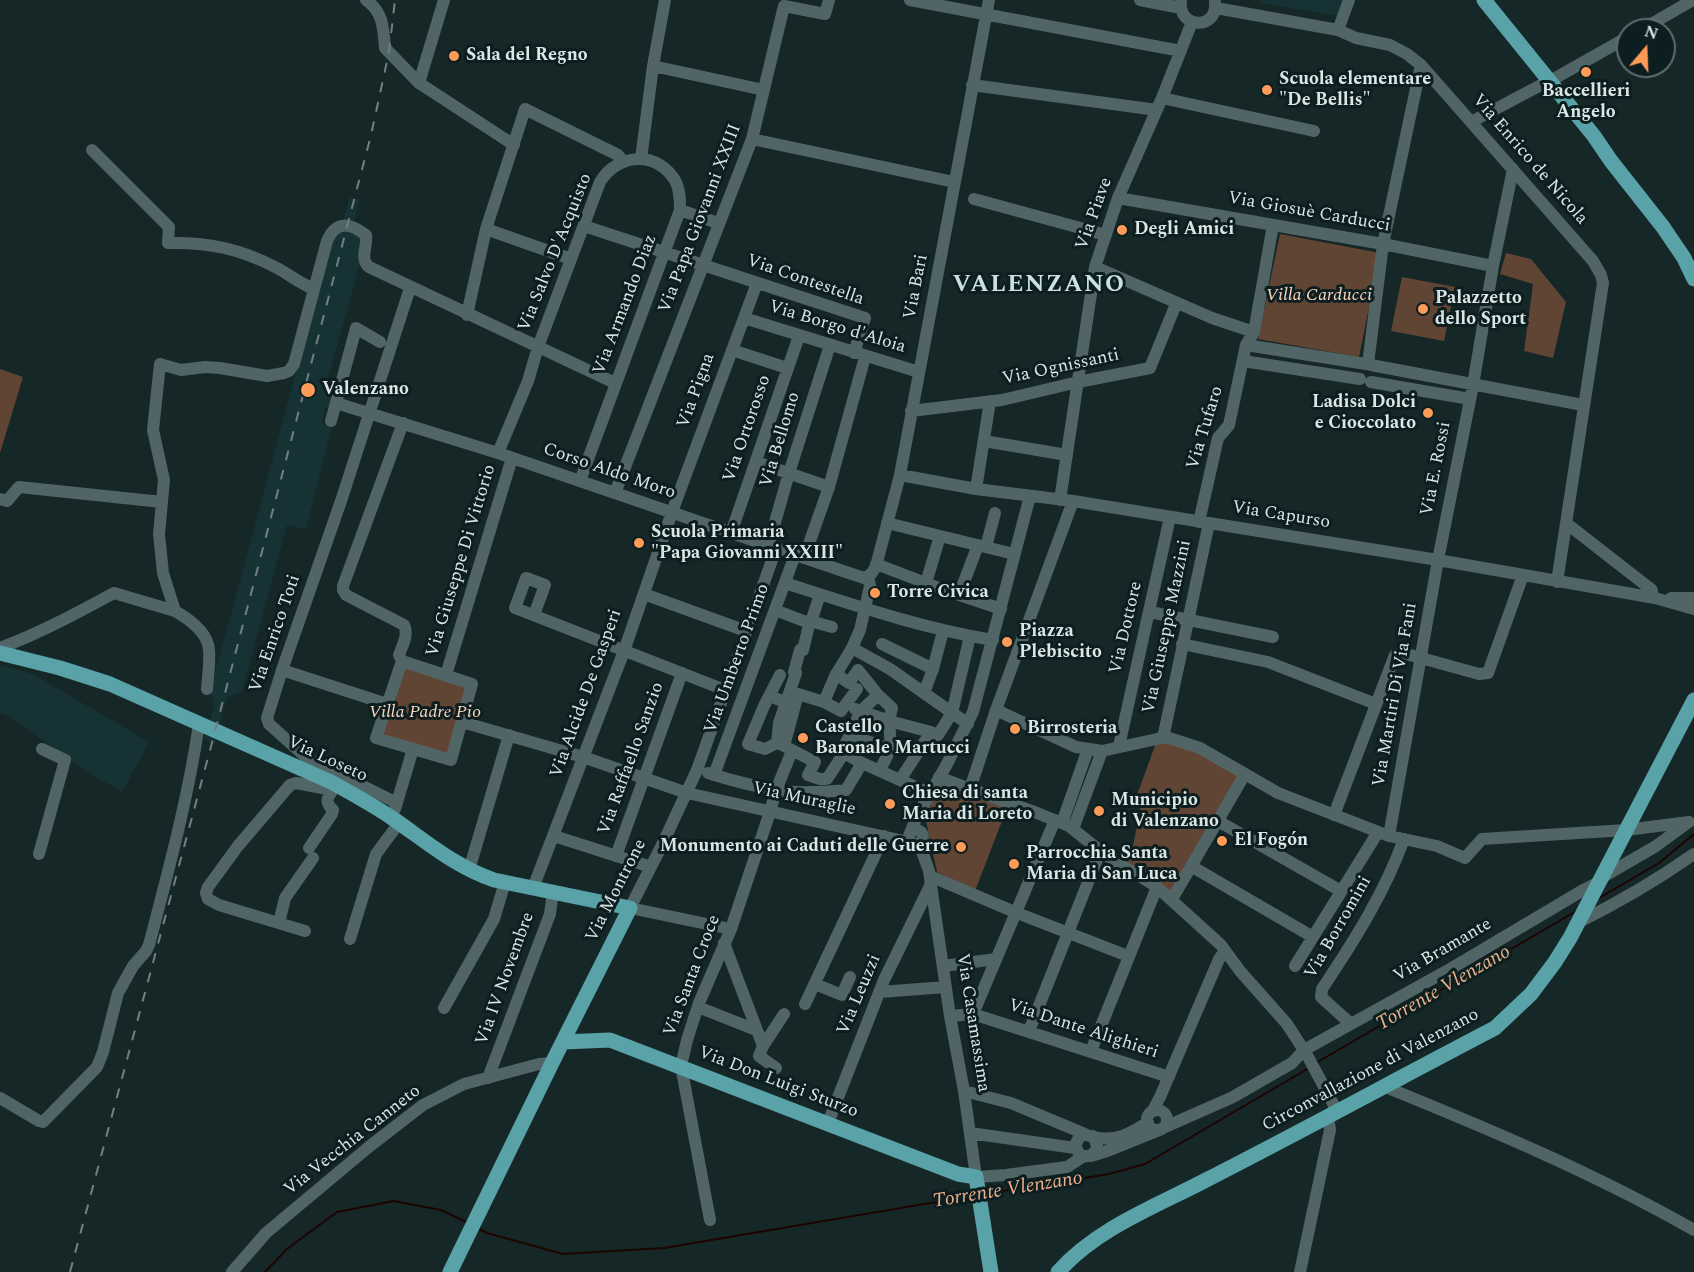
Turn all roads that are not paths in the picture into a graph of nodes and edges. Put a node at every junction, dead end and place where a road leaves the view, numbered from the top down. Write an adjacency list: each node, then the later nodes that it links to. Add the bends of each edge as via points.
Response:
1 (366, 0): 24 (street, via 375,6 382,20 385,48)
2 (444, 0): 24 (street)
3 (665, 0): 23 (street)
4 (829, 0): 12 (street, Via Papa Giovanni XXIII, via 825,14)
5 (910, 0): 15 (street)
6 (989, 0): 16 (street, Via Bari)
7 (1140, 0): 13 (street)
8 (1349, 0): 19 (street)
9 (1471, 0): 25 (main road)
10 (1484, 0): 25 (main road)
11 (1693, 0): 17 (street)
12 (784, 3): 27 (street, Via Papa Giovanni XXIII)
13 (1181, 4): 18 (street, via 1186,19)
14 (1215, 4): 18 (street, via 1207,21); 19 (street, Via Enrico de Nicola)
15 (973, 6): 16 (street)
16 (986, 14): 21 (street); 26 (street, Via Bari)
17 (1662, 18)
18 (1192, 22): 21 (street, Via Piave)
19 (1338, 30): 22 (street, Via Enrico de Nicola, via 1390,45)
20 (1616, 44): 25 (street)
21 (1181, 51): 28 (street, Via Piave)
22 (1421, 65): 30 (street, Via Enrico de Nicola); 47 (street)
23 (653, 66): 27 (street); 35 (street)
24 (419, 83): 33 (street)
25 (1545, 83): 30 (street); 53 (main road, via 1594,136 1663,227)
26 (972, 85): 29 (street); 38 (street, Via Bari)
27 (764, 90): 32 (street, Via Papa Giovanni XXIII)
28 (1162, 98): 29 (street, Via Piave); 31 (street)
29 (1156, 110): 39 (street, Via Piave)
30 (1471, 122): 37 (street, Via Enrico de Nicola)
31 (1314, 131)
32 (752, 139): 38 (street); 42 (street, Via Papa Giovanni XXIII)
33 (514, 145): 36 (street, via 525,109); 45 (street)
34 (92, 150): 56 (street, via 169,227 168,243 208,244 236,251 278,268)
35 (641, 159): 36 (street); 41 (street, Via Armando Diaz, via 669,172 680,196)
36 (623, 161): 44 (street, Via Salvo D'Acquisto, via 604,176)
37 (1513, 169): 51 (street, Via E. Rossi); 83 (street, Via Enrico de Nicola, via 1601,275 1603,283)
38 (954, 182): 73 (street, Via Bari)
39 (1118, 198): 43 (street, Via Giosuè Carducci); 46 (street, Via Piave)
40 (974, 199): 46 (street)
41 (680, 210): 42 (street); 48 (street, Via Armando Diaz)
42 (718, 223): 50 (street, Via Papa Giovanni XXIII)
43 (1273, 225): 47 (street, Via Giosuè Carducci); 60 (street)
44 (584, 226): 48 (street); 49 (street, Via Salvo D'Acquisto)
45 (486, 229): 49 (street); 58 (street)
46 (1106, 235): 52 (street, Via Piave)
47 (1383, 244): 51 (street, Via Giosuè Carducci); 70 (street)
48 (665, 252): 50 (street, Via Contestella); 77 (street, Via Armando Diaz)
49 (572, 259): 65 (street, Via Salvo D'Acquisto)
50 (703, 265): 54 (street, Via Contestella); 98 (street, Via Papa Giovanni XXIII)
51 (1493, 266): 78 (street, Via E. Rossi)
52 (1095, 267): 57 (street); 76 (street, Via Piave)
53 (1694, 279)
54 (757, 283): 59 (street, Via Pigna); 68 (street, Via Contestella, via 865,318)
55 (410, 288): 56 (street, via 366,265 366,235 340,225 331,232); 58 (street); 85 (street, Via Enrico Toti)
56 (314, 289): 102 (street, via 294,364 284,374 267,376 205,367 181,370 160,364 153,430 164,480)
57 (1176, 304): 60 (street); 76 (street, Via Ognissanti, via 1150,368)
58 (467, 315): 65 (street)
59 (744, 318): 61 (street, Via Borgo d'Aloia); 66 (street, Via Pigna)
60 (1254, 332): 64 (street)
61 (799, 336): 63 (street, Via Borgo d'Aloia); 72 (street, Via Ortorosso)
62 (380, 342): 82 (street, via 356,328)
63 (830, 345): 68 (street, Via Borgo d'Aloia); 93 (street, Via Bellomo)
64 (1246, 345): 67 (street); 69 (street, Via Tufaro)
65 (538, 347): 77 (street); 89 (street, Via Salvo D'Acquisto)
66 (732, 350): 72 (street); 103 (street, Via Pigna)
67 (1273, 350): 70 (street); 71 (street)
68 (860, 355): 73 (street, Via Borgo d'Aloia); 96 (street, Via Umberto Primo)
69 (1243, 361): 71 (street); 106 (street, Via Tufaro, via 1229,425 1218,438)
70 (1368, 364): 74 (street, via 1358,370); 75 (street)
71 (1270, 365): 74 (street)
72 (787, 368): 92 (street, Via Ortorosso)
73 (919, 372): 84 (street, Via Bari)
74 (1365, 380): 79 (street)
75 (1449, 381): 78 (street); 79 (street)
76 (1078, 382): 81 (street, Via Ognissanti); 90 (street, Via Piave)
77 (615, 383): 95 (street, Via Armando Diaz)
78 (1473, 385): 80 (street, Via E. Rossi); 83 (street)
79 (1446, 395): 80 (street)
80 (1470, 399): 115 (street, Via E. Rossi)
81 (990, 401): 84 (street, Via Ognissanti); 88 (street)
82 (336, 403): 85 (street, Corso Aldo Moro); 86 (street)
83 (1583, 405): 108 (street)
84 (911, 411): 94 (street, Via Bari)
85 (369, 412): 87 (street, Corso Aldo Moro); 153 (street, Via Enrico Toti)
86 (331, 421)
87 (403, 423): 89 (street, Corso Aldo Moro); 150 (street, via 343,586 346,595 405,625 399,656)
88 (984, 441): 90 (street); 97 (street)
89 (498, 453): 91 (street, Corso Aldo Moro)
90 (1067, 455): 101 (street, Via Piave)
91 (512, 458): 95 (street, Corso Aldo Moro); 156 (street, Via Giuseppe Di Vittorio)
92 (756, 462): 93 (street); 109 (street, Via Ortorosso)
93 (789, 473): 96 (street); 112 (street, Via Bellomo)
94 (900, 474): 97 (street, Via Capurso); 107 (street, Via Bari)
95 (580, 481): 98 (street, Corso Aldo Moro)
96 (829, 487): 114 (street, Via Umberto Primo)
97 (976, 489): 99 (street, Via Capurso)
98 (615, 493): 103 (street, Corso Aldo Moro)
99 (1030, 496): 101 (street, Via Capurso); 113 (street)
100 (0, 498): 102 (street, via 7,501 19,487)
101 (1066, 501): 105 (street, Via Capurso); 170 (street, Via Piave)
102 (162, 502): 131 (street, via 159,534 163,573)
103 (672, 512): 109 (street, Corso Aldo Moro); 122 (street, Via Alcide De Gasperi)
104 (995, 513): 111 (street)
105 (1170, 517): 106 (street, Via Capurso); 132 (street, Via Dottore)
106 (1204, 522): 115 (street, Via Capurso); 134 (street, Via Giuseppe Mazzini)
107 (887, 523): 110 (street); 116 (street, Via Bari)
108 (1566, 523): 119 (street); 125 (street, via 1652,590)
109 (731, 533): 112 (street, Corso Aldo Moro)
110 (939, 536): 111 (street); 121 (street)
111 (982, 546): 113 (street); 124 (street)
112 (772, 548): 114 (street, Corso Aldo Moro); 137 (street, Via Montrone)
113 (1014, 554): 128 (street)
114 (800, 556): 118 (street, Corso Aldo Moro, via 864,578); 120 (street, Via Umberto Primo)
115 (1437, 560): 117 (street, Via Capurso); 149 (street, Via Martiri Di Via Fani)
116 (876, 564): 118 (street, Via Bari); 121 (street)
117 (1523, 575): 119 (street, Via Capurso); 149 (street, via 1488,673 1479,674)
118 (868, 576): 127 (street, via 870,586)
119 (1557, 582): 125 (street, Via Capurso)
120 (785, 583): 123 (street); 130 (street, Via Umberto Primo)
121 (926, 584): 124 (street)
122 (644, 594): 137 (street); 146 (street, Via Alcide De Gasperi)
123 (820, 594): 127 (street); 135 (street, Via Santa Croce)
124 (959, 595): 128 (street)
125 (1653, 598): 126 (street); 129 (street)
126 (1694, 598)
127 (864, 608): 138 (street); 145 (street)
128 (1001, 609): 141 (street)
129 (1694, 609)
130 (775, 610): 135 (street); 195 (street, Via Umberto Primo)
131 (175, 611): 144 (street, via 114,593); 158 (street, via 203,635 209,648)
132 (1150, 612): 134 (street); 183 (street, Via Dottore)
133 (534, 615): 146 (street)
134 (1187, 620): 140 (street); 143 (street, Via Giuseppe Mazzini)
135 (810, 622): 136 (street); 164 (street, Via Santa Croce, via 794,672)
136 (832, 627)
137 (746, 631): 160 (street, Via Montrone)
138 (943, 631): 139 (street); 152 (street)
139 (970, 636): 141 (street); 172 (street)
140 (1273, 637)
141 (993, 640): 175 (street)
142 (882, 644): 147 (street)
143 (1182, 644): 169 (street, via 1268,662); 181 (street, Via Giuseppe Mazzini)
144 (0, 648)
145 (852, 648): 151 (street); 155 (street)
146 (624, 651): 154 (street); 190 (street, Via Alcide De Gasperi)
147 (898, 652): 151 (street); 152 (street)
148 (0, 653): 176 (main road, Via Loseto, via 96,679)
149 (1421, 657): 169 (street, via 1403,652 1395,655); 211 (street, Via Martiri Di Via Fani)
150 (402, 661): 156 (street); 167 (street)
151 (890, 669): 161 (street)
152 (933, 669): 161 (street)
153 (282, 670): 167 (street); 205 (street, Via Enrico Toti, via 268,710 268,724 307,758)
154 (682, 673): 160 (street); 197 (street, Via Raffaello Sanzio)
155 (836, 674): 162 (street, via 849,682 858,670); 166 (street)
156 (446, 675): 174 (street, via 472,684)
157 (780, 675): 163 (street)
158 (207, 689)
159 (857, 689): 168 (street)
160 (725, 690): 192 (street, Via Montrone)
161 (924, 693): 172 (street)
162 (878, 695): 171 (street); 173 (street, via 892,708)
163 (770, 696): 164 (street, via 782,701); 177 (street)
164 (793, 696): 166 (street); 182 (street, Via Santa Croce)
165 (1694, 700): 210 (main road, Circonvallazione di Valenzano)
166 (824, 702): 168 (street, via 841,711)
167 (387, 704): 185 (street, via 376,738)
168 (846, 704): 171 (street)
169 (1376, 704): 206 (street)
170 (996, 710): 186 (street); 200 (street, Via Piave)
171 (861, 713): 173 (street); 180 (street)
172 (952, 713): 175 (street); 178 (street, via 938,735)
173 (889, 721): 178 (street); 187 (street)
174 (462, 722): 179 (street, Via Muraglie); 185 (street, via 451,760)
175 (968, 724): 196 (street)
176 (202, 725): 199 (main road, Via Loseto); 270 (street, via 149,945 118,993 97,1067 43,1122)
177 (756, 727): 182 (street); 182 (street, via 748,744 765,749)
178 (932, 732): 198 (street)
179 (509, 735): 190 (street, Via Muraglie); 222 (street)
180 (850, 735): 187 (street); 189 (street)
181 (1163, 738): 183 (street); 194 (street, via 1200,748)
182 (783, 744): 189 (street, via 815,762 808,775 820,779 827,779); 201 (street, Via Santa Croce)
183 (1119, 746): 188 (street)
184 (42, 749): 217 (street, via 65,760)
185 (413, 749): 205 (street)
186 (1088, 749): 188 (street); 209 (street)
187 (891, 750): 193 (street)
188 (1102, 751): 209 (street)
189 (844, 753): 191 (street)
190 (583, 757): 197 (street, Via Muraglie); 212 (street, Via Alcide De Gasperi)
191 (862, 763): 193 (street); 201 (street, via 846,790)
192 (697, 770): 195 (street); 202 (street, Via Montrone)
193 (880, 770): 198 (street)
194 (1245, 774): 206 (street); 208 (street)
195 (714, 775): 201 (street)
196 (939, 777): 200 (street); 203 (street)
197 (645, 778): 202 (street, Via Muraglie); 219 (street, Via Raffaello Sanzio)
198 (900, 780): 203 (street)
199 (334, 784): 205 (main road, Via Loseto); 234 (street, via 327,802 332,814 285,898); 234 (street, via 322,788 290,785 208,887 208,899 213,902)
200 (969, 789): 209 (street)
201 (776, 790): 204 (street, Via Santa Croce)
202 (687, 793): 204 (street, Via Muraglie); 221 (street, Via Montrone)
203 (929, 793): 214 (street, Via Casamassima)
204 (770, 812): 213 (street, Via Muraglie); 235 (street, Via Santa Croce)
205 (393, 814): 222 (main road, Via Loseto); 239 (street, via 376,854)
206 (1334, 815): 211 (street)
207 (1691, 820): 210 (street); 225 (street, Via Bramante)
208 (1218, 821): 220 (street); 228 (street)
209 (1063, 824): 216 (street); 232 (street)
210 (1626, 830): 215 (street, via 1482,840 1465,858 1437,846); 225 (main road, Circonvallazione di Valenzano)
211 (1384, 834): 215 (street); 228 (street)
212 (554, 836): 219 (street); 227 (street, Via Alcide De Gasperi)
213 (884, 836): 214 (street, Via Muraglie); 247 (street)
214 (916, 838): 223 (street, Via Casamassima)
215 (1404, 839): 256 (street, Via Borromini, via 1364,925 1322,989 1321,997)
216 (1100, 852): 226 (street); 237 (street)
217 (39, 854)
218 (1694, 854): 233 (street, via 1612,906)
219 (616, 856): 221 (street)
220 (1191, 866): 230 (street); 238 (street)
221 (651, 867): 231 (street, Via Montrone)
222 (469, 870): 224 (main road, Via Loseto)
223 (931, 880): 232 (street); 244 (street, Via Casamassima); 249 (street, Via Leuzzi)
224 (505, 882): 227 (main road, Via Loseto); 252 (street, via 485,936)
225 (1599, 882): 233 (main road, Circonvallazione di Valenzano); 256 (street, Via Bramante)
226 (1157, 887): 230 (street); 242 (street)
227 (533, 888): 229 (main road, Via Loseto)
228 (1341, 891): 238 (street)
229 (553, 892): 231 (main road, Via Loseto); 267 (street, Via IV Novembre, via 549,914)
230 (1172, 900): 241 (street)
231 (630, 908): 235 (street); 259 (main road, Via Montrone)
232 (1017, 913): 237 (street); 243 (street)
233 (1578, 921): 268 (main road, Circonvallazione di Valenzano, via 1531,994 1495,1028)
234 (279, 923): 236 (street)
235 (731, 929): 240 (street, Via Santa Croce)
236 (305, 931)
237 (1068, 932): 242 (street); 258 (street)
238 (1313, 937): 245 (street)
239 (350, 939)
240 (724, 943): 251 (street, Via Santa Croce); 257 (street)
241 (1225, 951): 262 (street, via 1287,1024); 266 (street)
242 (1128, 956): 261 (street)
243 (996, 959): 244 (street); 254 (street)
244 (943, 966): 248 (street, Via Casamassima)
245 (1294, 966)
246 (850, 977): 247 (street, via 842,995)
247 (815, 984): 250 (street)
248 (946, 987): 249 (street); 255 (street, Via Casamassima)
249 (880, 992): 273 (street, Via Leuzzi)
250 (805, 1004)
251 (698, 1007): 257 (street); 264 (street, Via Santa Croce)
252 (444, 1008)
253 (784, 1014): 260 (street)
254 (973, 1014): 255 (street, Via Dante Alighieri); 258 (street, Via Dante Alighieri)
255 (950, 1017): 269 (street, Via Casamassima)
256 (1351, 1024): 262 (street, Via Bramante)
257 (756, 1030): 260 (street)
258 (1029, 1031): 261 (street, Via Dante Alighieri)
259 (563, 1042): 263 (main road, Via Montrone); 264 (main road, Via Don Luigi Sturzo, via 610,1040)
260 (763, 1046): 265 (street, via 759,1056)
261 (1091, 1051): 266 (street, Via Dante Alighieri)
262 (1305, 1052): 271 (street); 274 (street, Via Bramante, via 1233,1097)
263 (552, 1063): 267 (street, Via Vecchia Canneto); 282 (main road, Via Montrone)
264 (681, 1066): 273 (main road, Via Don Luigi Sturzo); 279 (street, Via Santa Croce)
265 (776, 1068)
266 (1169, 1077): 272 (street)
267 (488, 1078): 281 (street, Via Vecchia Canneto, via 438,1096 401,1122 266,1233)
268 (1383, 1086): 271 (main road, Circonvallazione di Valenzano); 280 (street, via 1602,1181)
269 (964, 1091): 275 (street, Via Casamassima); 276 (street, via 1011,1103)
270 (0, 1098)
271 (1333, 1113): 284 (main road, Circonvallazione di Valenzano, via 1092,1241); 285 (street)
272 (1150, 1117): 274 (street, via 1160,1111 1165,1114); 276 (street, via 1125,1136)
273 (828, 1123): 278 (main road, Via Don Luigi Sturzo)
274 (1163, 1128): 277 (street, Via Bramante, via 1110,1150)
275 (970, 1133): 277 (street); 278 (street, Via Casamassima)
276 (1089, 1135): 277 (street, via 1077,1139); 277 (street, via 1097,1145 1096,1151)
277 (1084, 1153): 278 (street, Via Bramante, via 1067,1167)
278 (977, 1180): 283 (main road)
279 (710, 1220)
280 (1694, 1230)
281 (232, 1272)
282 (450, 1272)
283 (991, 1272)
284 (1058, 1272)
285 (1300, 1272)

